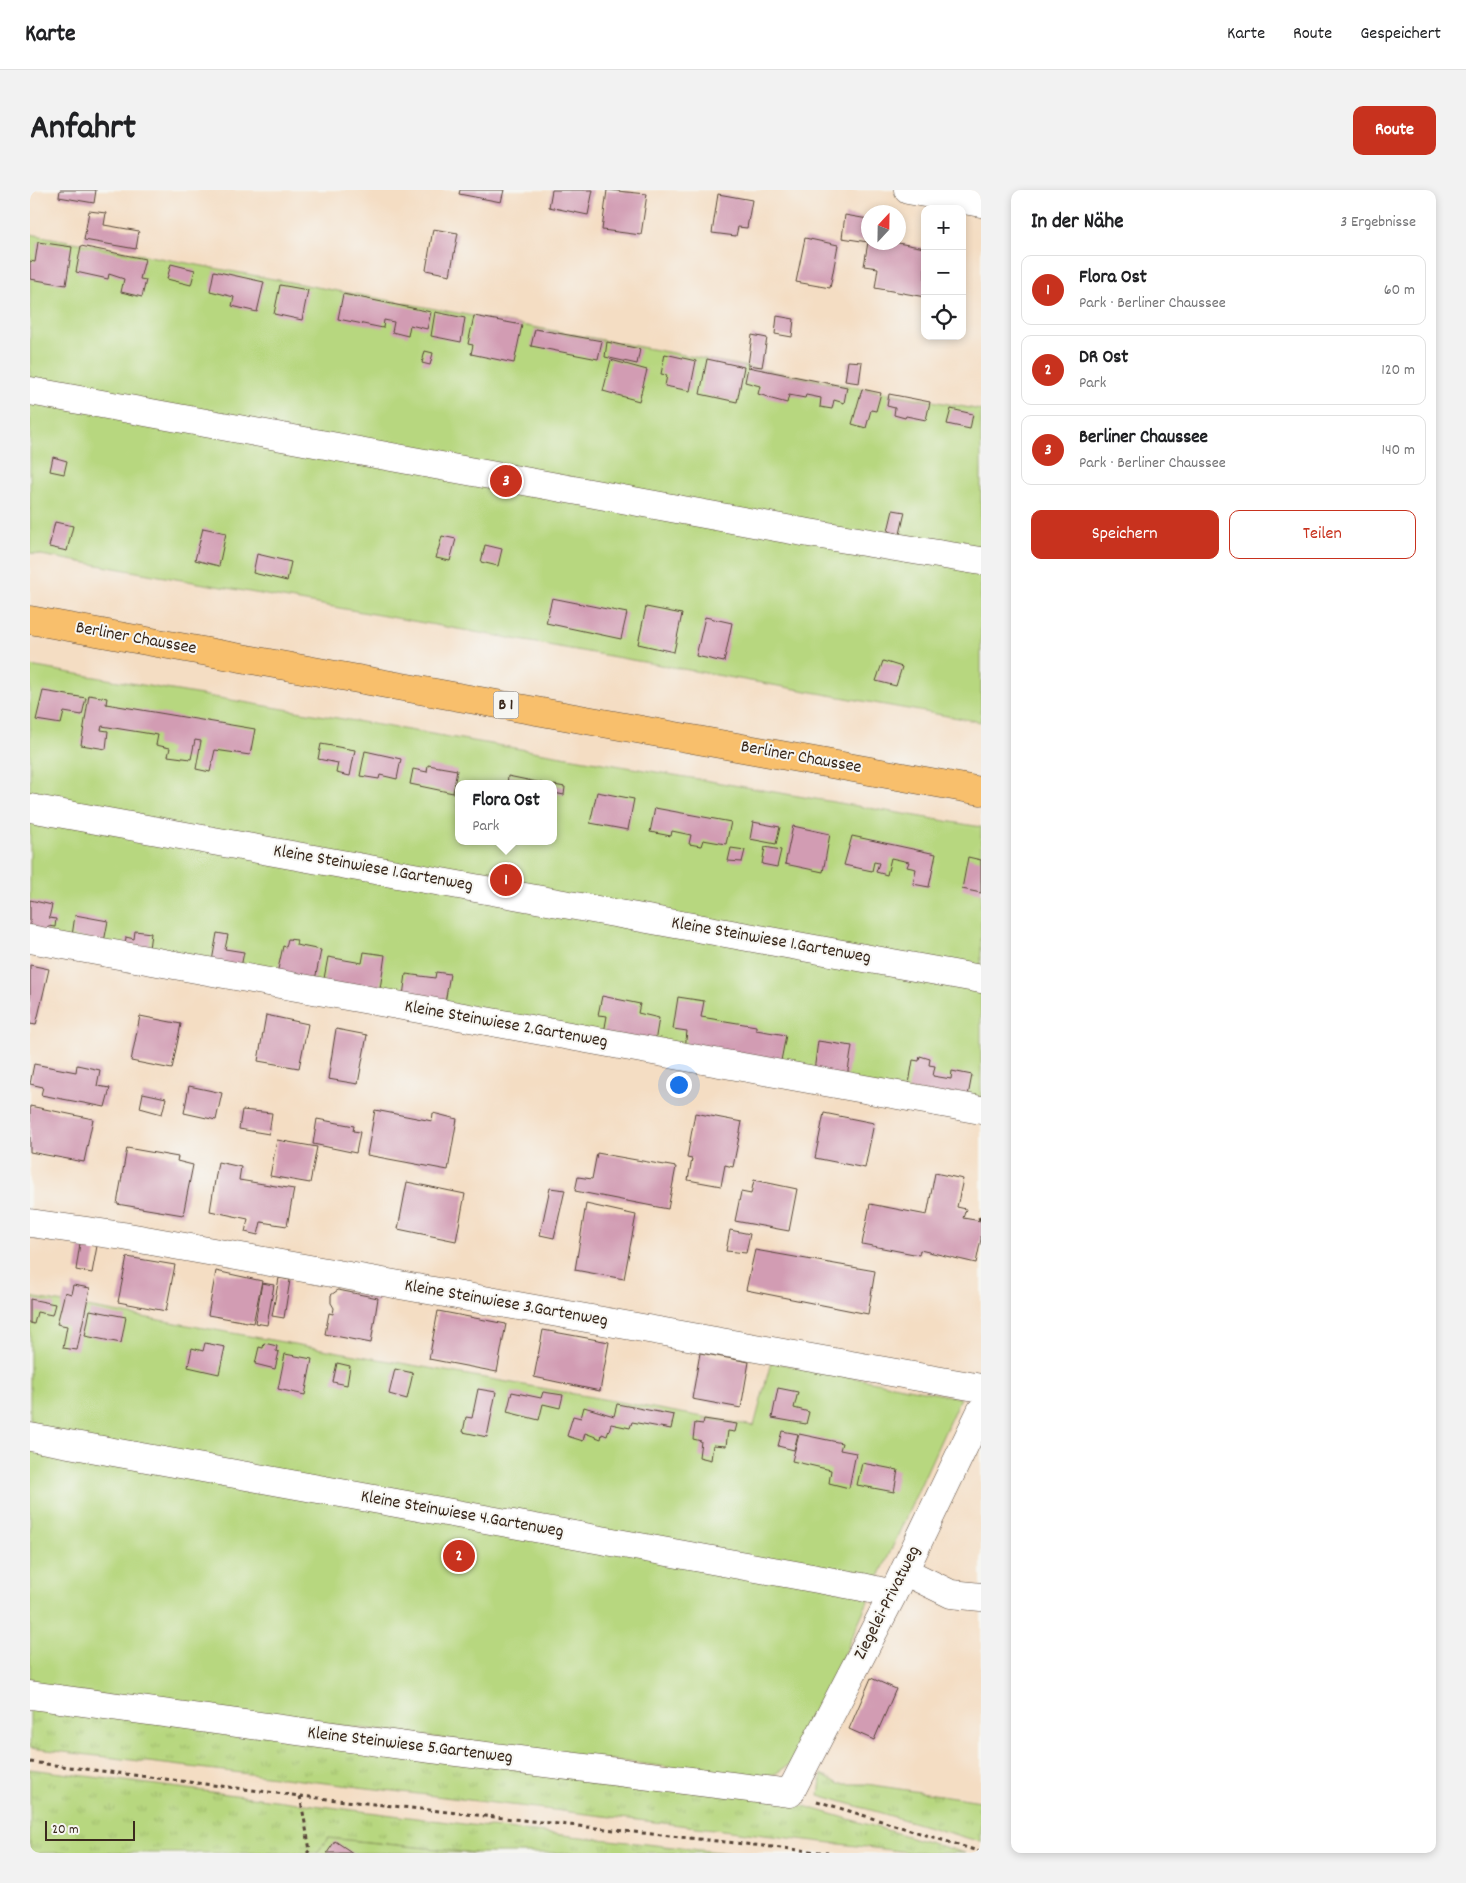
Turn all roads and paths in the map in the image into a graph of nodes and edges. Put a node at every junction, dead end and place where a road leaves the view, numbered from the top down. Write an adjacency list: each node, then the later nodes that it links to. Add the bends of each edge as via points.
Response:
1 (908, 190): 2 (street)
2 (981, 203)
3 (30, 391): 4 (street, via 793,530)
4 (981, 561)
5 (30, 620): 6 (main road, Berliner Chaussee / B 1)
6 (981, 791)
7 (30, 808): 9 (street, Kleine Steinwiese 1.Gartenweg)
8 (30, 939): 10 (street, Kleine Steinwiese 2.Gartenweg)
9 (981, 979)
10 (981, 1110)
11 (30, 1223): 12 (street, Kleine Steinwiese 3.Gartenweg, via 123,1236)
12 (981, 1388)
13 (981, 1411): 15 (street, Ziegelei-Privatweg)
14 (30, 1437): 15 (street, Kleine Steinwiese 4.Gartenweg, via 862,1587)
15 (899, 1582): 16 (street, Kleine Steinwiese 4.Gartenweg); 19 (street, Ziegelei-Privatweg)
16 (981, 1597)
17 (30, 1696): 19 (street, Kleine Steinwiese 5.Gartenweg)
18 (30, 1762): 20 (path)
19 (790, 1793): 21 (path)
20 (300, 1796): 22 (path, via 310,1850); 23 (path)
21 (981, 1852)
22 (307, 1853)
23 (828, 1853)

